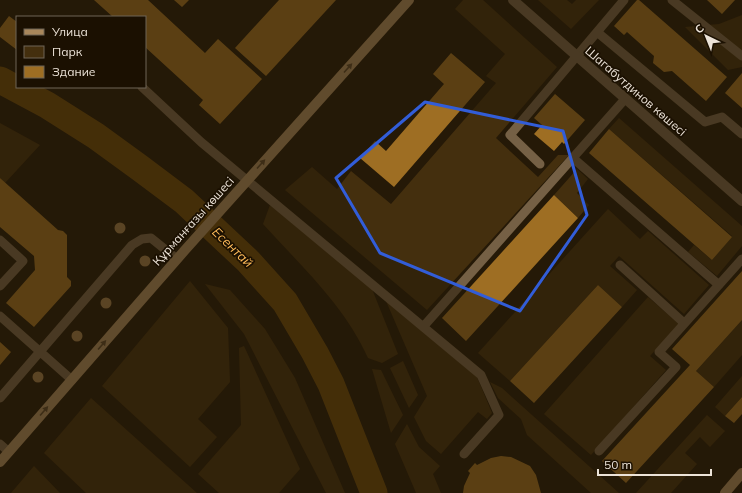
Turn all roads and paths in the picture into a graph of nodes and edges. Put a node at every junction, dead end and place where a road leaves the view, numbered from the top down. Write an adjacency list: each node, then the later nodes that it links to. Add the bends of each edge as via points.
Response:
1 (409, 0): 14 (street, Құрманғазы көшесі, one-way to 1)
2 (513, 0): 7 (street, Шагабутдинов көшесі)
3 (624, 0): 6 (lane)
4 (672, 0): 5 (lane)
5 (686, 4): 8 (lane)
6 (597, 32): 7 (lane); 11 (lane, via 705,122 722,116)
7 (577, 56): 10 (street, Шагабутдинов көшесі); 13 (lane, via 510,135)
8 (742, 56)
9 (143, 88): 14 (lane, via 200,142)
10 (626, 99): 12 (lane); 15 (street, Шагабутдинов көшесі)
11 (742, 134)
12 (574, 159): 20 (lane); 24 (lane)
13 (540, 164)
14 (247, 180): 17 (street, Құрманғазы көшесі); 24 (lane)
15 (742, 202)
16 (0, 240): 21 (lane, via 23,261)
17 (177, 259): 25 (lane, via 151,238 142,239 132,246); 26 (street, Құрманғазы көшесі, one-way to 17)
18 (742, 259): 20 (lane)
19 (620, 265): 23 (lane)
20 (719, 285): 23 (lane)
21 (0, 286)
22 (0, 316): 25 (lane)
23 (684, 323): 29 (lane, via 659,352 676,367)
24 (423, 327): 31 (lane, via 481,374 499,416)
25 (40, 352): 26 (lane); 27 (lane)
26 (72, 380): 30 (street, Құрманғазы көшесі, one-way to 26)
27 (0, 398)
28 (0, 444): 30 (lane)
29 (599, 451)
30 (9, 452): 32 (street, Құрманғазы көшесі)
31 (464, 454)
32 (0, 462)
33 (742, 473): 34 (street)
34 (725, 493)

